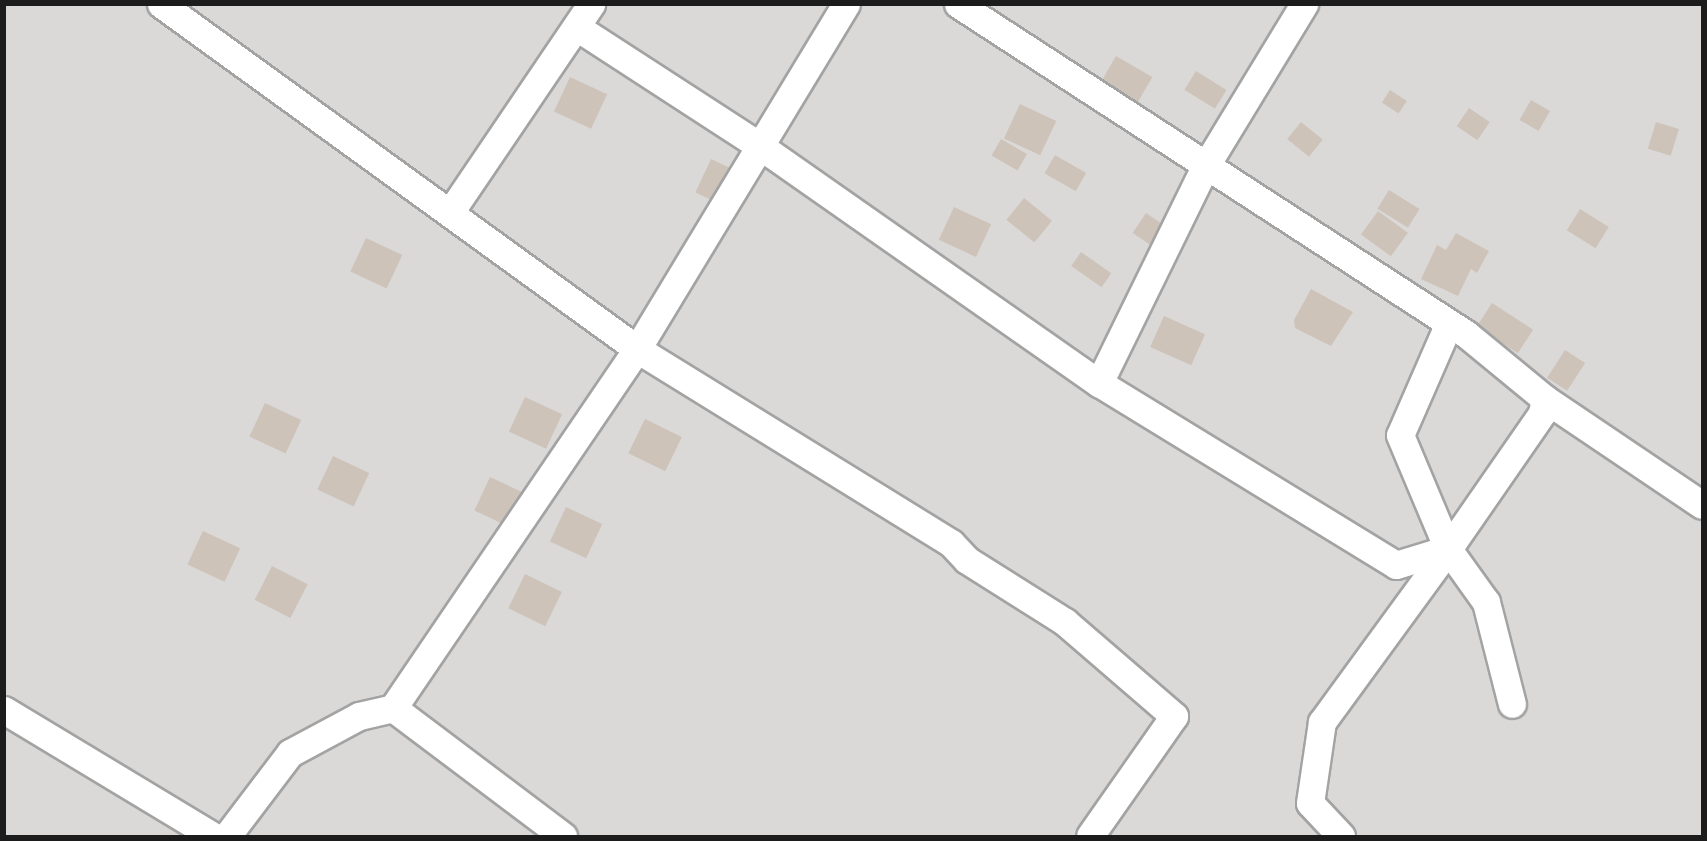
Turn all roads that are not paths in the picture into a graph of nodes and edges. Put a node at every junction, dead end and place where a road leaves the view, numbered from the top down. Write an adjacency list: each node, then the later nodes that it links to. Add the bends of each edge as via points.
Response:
1 (161, 4): 9 (street)
2 (591, 4): 6 (street)
3 (846, 4): 7 (street)
4 (958, 4): 8 (street)
5 (1304, 4): 8 (street)
6 (578, 28): 7 (street); 9 (street)
7 (760, 146): 11 (street); 12 (street)
8 (1205, 167): 10 (street); 12 (street)
9 (451, 211): 11 (street, via 464,227)
10 (1449, 323): 13 (street); 15 (street, via 1400,435)
11 (638, 349): 17 (street); 22 (street, via 951,543 968,560 1065,622 1174,716)
12 (1099, 383): 15 (street, via 1396,565)
13 (1545, 399): 14 (street); 15 (street, via 1542,413)
14 (1702, 505)
15 (1448, 549): 16 (street, via 1486,602); 23 (street, via 1322,722 1310,803)
16 (1512, 704)
17 (393, 708): 20 (street, via 359,716 290,753); 21 (street)
18 (4, 710): 19 (street)
19 (213, 837)
20 (227, 837)
21 (563, 837)
22 (1090, 837)
23 (1341, 837)

